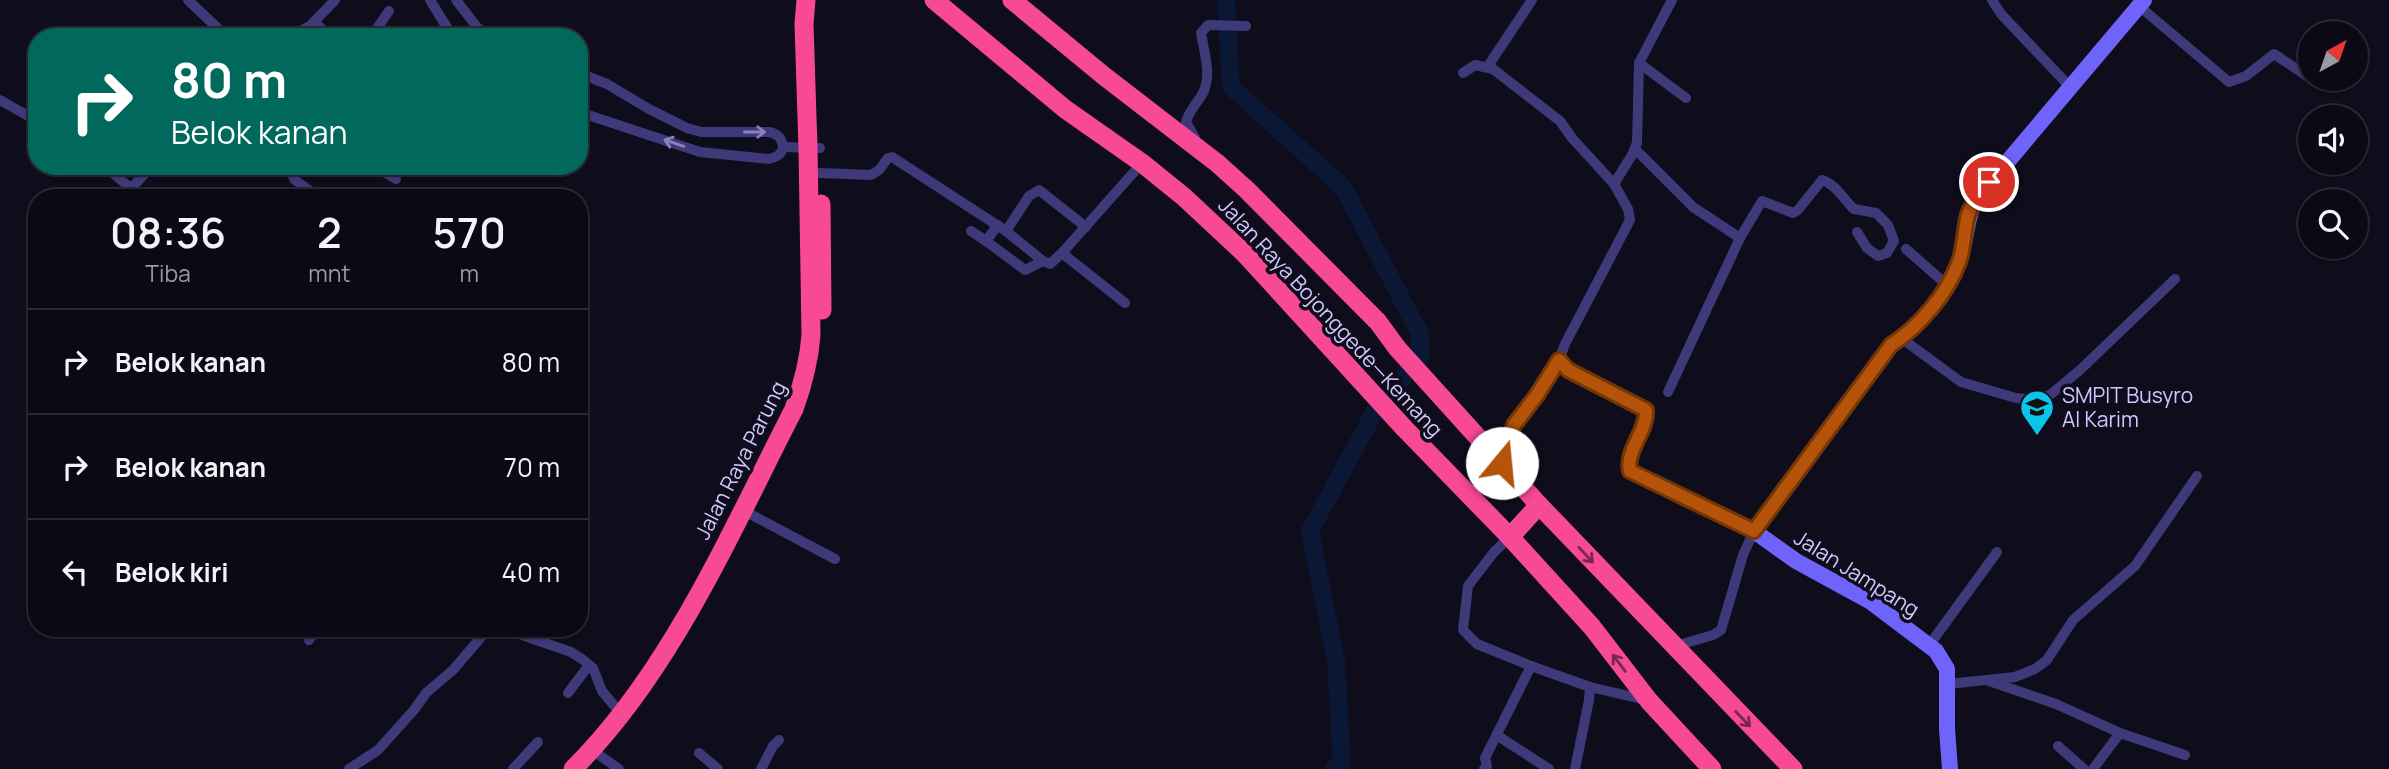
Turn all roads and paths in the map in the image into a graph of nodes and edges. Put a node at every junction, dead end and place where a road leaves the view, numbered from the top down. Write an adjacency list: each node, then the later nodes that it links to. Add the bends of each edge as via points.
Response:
1 (188, 0): 16 (street)
2 (335, 0): 14 (street)
3 (430, 0): 20 (street)
4 (456, 0): 21 (street)
5 (806, 0): 35 (highway, Jalan Raya Parung, via 804,36)
6 (816, 0): 35 (highway, Jalan Raya Parung)
7 (934, 0): 38 (highway, Jalan Raya Bojonggede—Kemang, via 1065,109)
8 (1012, 0): 34 (highway, Jalan Raya Bojonggede—Kemang)
9 (1532, 0): 23 (street)
10 (1672, 0): 22 (street)
11 (1992, 0): 27 (street)
12 (2142, 3): 24 (street, via 2229,82 2246,76 2274,54); 27 (street)
13 (389, 11): 19 (street)
14 (314, 22): 17 (street); 18 (street)
15 (1246, 26): 34 (street, via 1208,25 1201,33 1206,86 1186,122 1197,140)
16 (218, 28)
17 (304, 28)
18 (321, 28)
19 (377, 28)
20 (447, 28)
21 (478, 28)
22 (1639, 63): 28 (street); 36 (street)
23 (1488, 66): 25 (street, via 1471,66); 45 (street, via 1560,121)
24 (2298, 70)
25 (1462, 74)
26 (588, 77): 32 (street)
27 (2071, 88): 58 (street, via 1976,199 1967,217 1959,263)
28 (1686, 98)
29 (0, 100): 30 (street)
30 (28, 116)
31 (588, 116): 37 (street, one-way to 31)
32 (701, 132): 33 (street, one-way to 33, via 769,131); 37 (street)
33 (783, 144): 35 (street); 37 (street, via 782,152 769,159)
34 (1194, 147): 63 (highway, Jalan Raya Bojonggede—Kemang, via 1277,220 1378,322)
35 (814, 148): 39 (highway, Jalan Raya Parung); 84 (highway, Jalan Raya Parung, via 811,335 804,384 685,617)
36 (1635, 149): 45 (street); 52 (street, via 1693,207)
37 (700, 152)
38 (1142, 163): 48 (street); 68 (highway, Jalan Raya Bojonggede—Kemang, via 1244,254)
39 (820, 173): 49 (street, via 871,175 892,157); 66 (highway, Jalan Raya Parung, via 823,275 814,386)
40 (116, 175): 46 (street)
41 (143, 175): 46 (street)
42 (292, 175): 47 (street)
43 (389, 175): 44 (street)
44 (396, 179)
45 (1614, 184): 61 (street, via 1630,220)
46 (132, 187)
47 (308, 189)
48 (1086, 227): 49 (street, via 1039,190); 55 (street)
49 (1002, 228): 53 (street); 56 (street)
50 (971, 230): 53 (street)
51 (1857, 232): 52 (street, via 1878,256 1883,257 1894,241 1877,213 1854,209 1822,180 1793,213 1762,201)
52 (1740, 238): 62 (street)
53 (986, 240): 56 (street, via 1025,270)
54 (1906, 249): 58 (street)
55 (1062, 253): 56 (street, via 1050,264); 59 (street)
56 (1043, 261)
57 (2175, 279): 60 (street, via 2080,370 2050,395 2036,400 1961,382)
58 (1947, 285): 60 (street, via 1932,308)
59 (1125, 303)
60 (1901, 338): 67 (street, via 1891,345)
61 (1559, 360): 63 (street, via 1514,425); 67 (street, via 1568,370 1646,410 1630,471)
62 (1668, 392)
63 (1502, 463): 65 (highway, Jalan Raya Bojonggede—Kemang)
64 (2197, 476): 79 (street, via 2135,566 2073,620 2047,660 2015,677)
65 (1539, 505): 68 (highway); 102 (highway, Jalan Raya Bojonggede—Kemang, one-way to 102)
66 (752, 515): 70 (street); 92 (highway, Jalan Raya Parung, via 691,631)
67 (1754, 531): 75 (street, via 1742,555 1721,630); 76 (street, Jalan Jampang)
68 (1510, 537): 77 (street, via 1468,586 1463,630 1477,644); 83 (highway, Jalan Raya Bojonggede—Kemang, one-way to 68, via 1592,627)
69 (1997, 552): 76 (street)
70 (835, 559)
71 (311, 637): 74 (street)
72 (481, 637): 93 (street, via 378,750)
73 (530, 637): 78 (street, via 571,652)
74 (309, 640)
75 (1682, 644)
76 (1930, 644): 80 (street, Jalan Jampang, via 1947,669)
77 (1531, 666): 81 (street); 86 (street)
78 (591, 667): 82 (street); 84 (street, via 601,691)
79 (1983, 679): 80 (street); 85 (street, via 2056,704)
80 (1948, 684): 103 (street, Jalan Jampang)
81 (1590, 687): 83 (street); 100 (street)
82 (568, 693)
83 (1649, 701): 101 (highway, Jalan Raya Bojonggede—Kemang)
84 (622, 715): 92 (highway, Jalan Raya Parung)
85 (2120, 733): 91 (street); 105 (street)
86 (1497, 736): 98 (street); 99 (street)
87 (779, 740): 97 (street)
88 (538, 742): 94 (street)
89 (2058, 746): 104 (street)
90 (699, 752): 96 (street)
91 (2185, 755)
92 (601, 762): 95 (highway, Jalan Raya Parung)
93 (349, 769)
94 (513, 769)
95 (573, 769)
96 (718, 769)
97 (761, 769)
98 (1484, 769)
99 (1549, 769)
100 (1575, 769)
101 (1712, 769)
102 (1793, 769)
103 (1950, 769)
104 (2084, 769)
105 (2093, 769)

